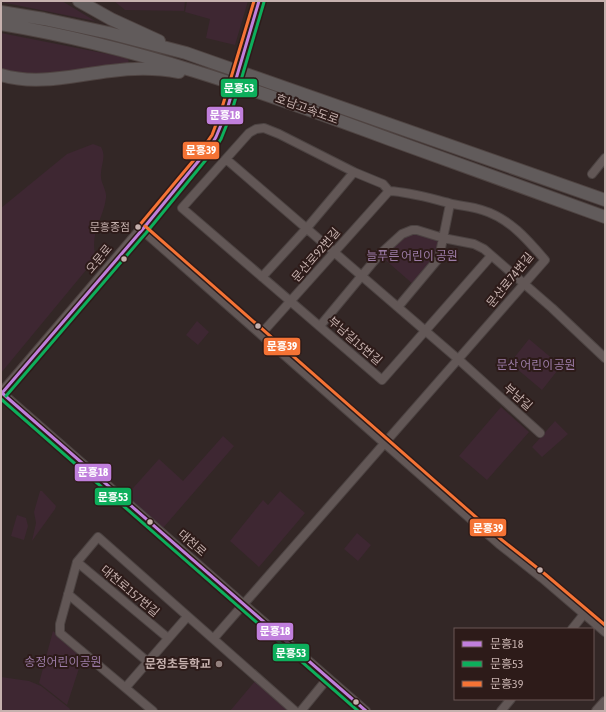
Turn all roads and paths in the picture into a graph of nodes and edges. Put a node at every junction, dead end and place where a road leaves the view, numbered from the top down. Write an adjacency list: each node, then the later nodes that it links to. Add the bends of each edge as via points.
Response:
1 (79, 1): 5 (highway)
2 (259, 1): 18 (main road, 오문로, bridge, via 226,113 216,137)
3 (1, 12): 5 (highway, 호남고속도로, via 109,33)
4 (1, 24): 7 (highway, 호남고속도로, via 110,47)
5 (186, 53): 13 (highway, 호남고속도로)
6 (1, 75): 7 (highway, via 36,81 113,70 146,69)
7 (218, 78): 16 (highway, 호남고속도로)
8 (605, 158): 11 (street)
9 (226, 159): 10 (street, 문산로74번길, via 249,133 264,128); 15 (street, 문산로74번길); 17 (street, 부남길)
10 (354, 172): 12 (street, 문산로74번길, via 383,184); 17 (street)
11 (592, 174)
12 (389, 191): 14 (street, 문산로74번길, via 414,194); 20 (street, 문산로92번길)
13 (605, 200)
14 (450, 204): 19 (street); 24 (street, 문산로74번길, via 464,205 494,214 524,236 545,260)
15 (182, 208): 22 (street, 부남길15번길)
16 (605, 217)
17 (306, 229): 20 (street, 부남길); 22 (street)
18 (142, 230): 29 (street); 32 (main road, 오문로)
19 (443, 238): 21 (street, via 474,244); 23 (street, via 418,230 402,234 379,255); 26 (street, via 439,258)
20 (334, 252): 23 (street, 부남길); 25 (street, 문산로92번길)
21 (491, 256): 24 (street); 28 (street)
22 (262, 277): 25 (street, 부남길15번길)
23 (362, 277): 26 (street, 부남길); 27 (street)
24 (525, 285): 30 (street); 31 (street, 문산로74번길)
25 (291, 301): 27 (street, 부남길15번길); 29 (street, 문산로92번길)
26 (398, 307): 28 (street, 부남길)
27 (320, 326): 28 (street, 부남길15번길, via 382,380)
28 (425, 332): 31 (street, 부남길)
29 (261, 334): 34 (street)
30 (605, 358)
31 (458, 359): 33 (street, 부남길); 34 (street, 문산로74번길)
32 (2, 395): 37 (street, 대천로)
33 (540, 433)
34 (385, 443): 37 (street, 문산로74번길); 38 (street)
35 (77, 562): 36 (street, 대천로157번길); 39 (street, 대천로157번길, via 98,537); 42 (street, 대천로157번길)
36 (68, 594): 44 (street); 46 (street, 대천로157번길, via 60,633)
37 (244, 604): 43 (street, 문산로74번길); 45 (street, 대천로)
38 (584, 614): 40 (street); 41 (street)
39 (187, 616): 42 (street); 43 (street)
40 (573, 628)
41 (605, 632)
42 (168, 638): 44 (street)
43 (214, 638): 50 (street)
44 (148, 662): 46 (street)
45 (328, 678): 51 (street); 52 (street, 대천로)
46 (126, 687): 49 (street, 대천로157번길)
47 (510, 700): 53 (street)
48 (605, 702): 54 (main road)
49 (153, 711)
50 (295, 711)
51 (301, 711)
52 (366, 711)
53 (501, 711)
54 (597, 711)

